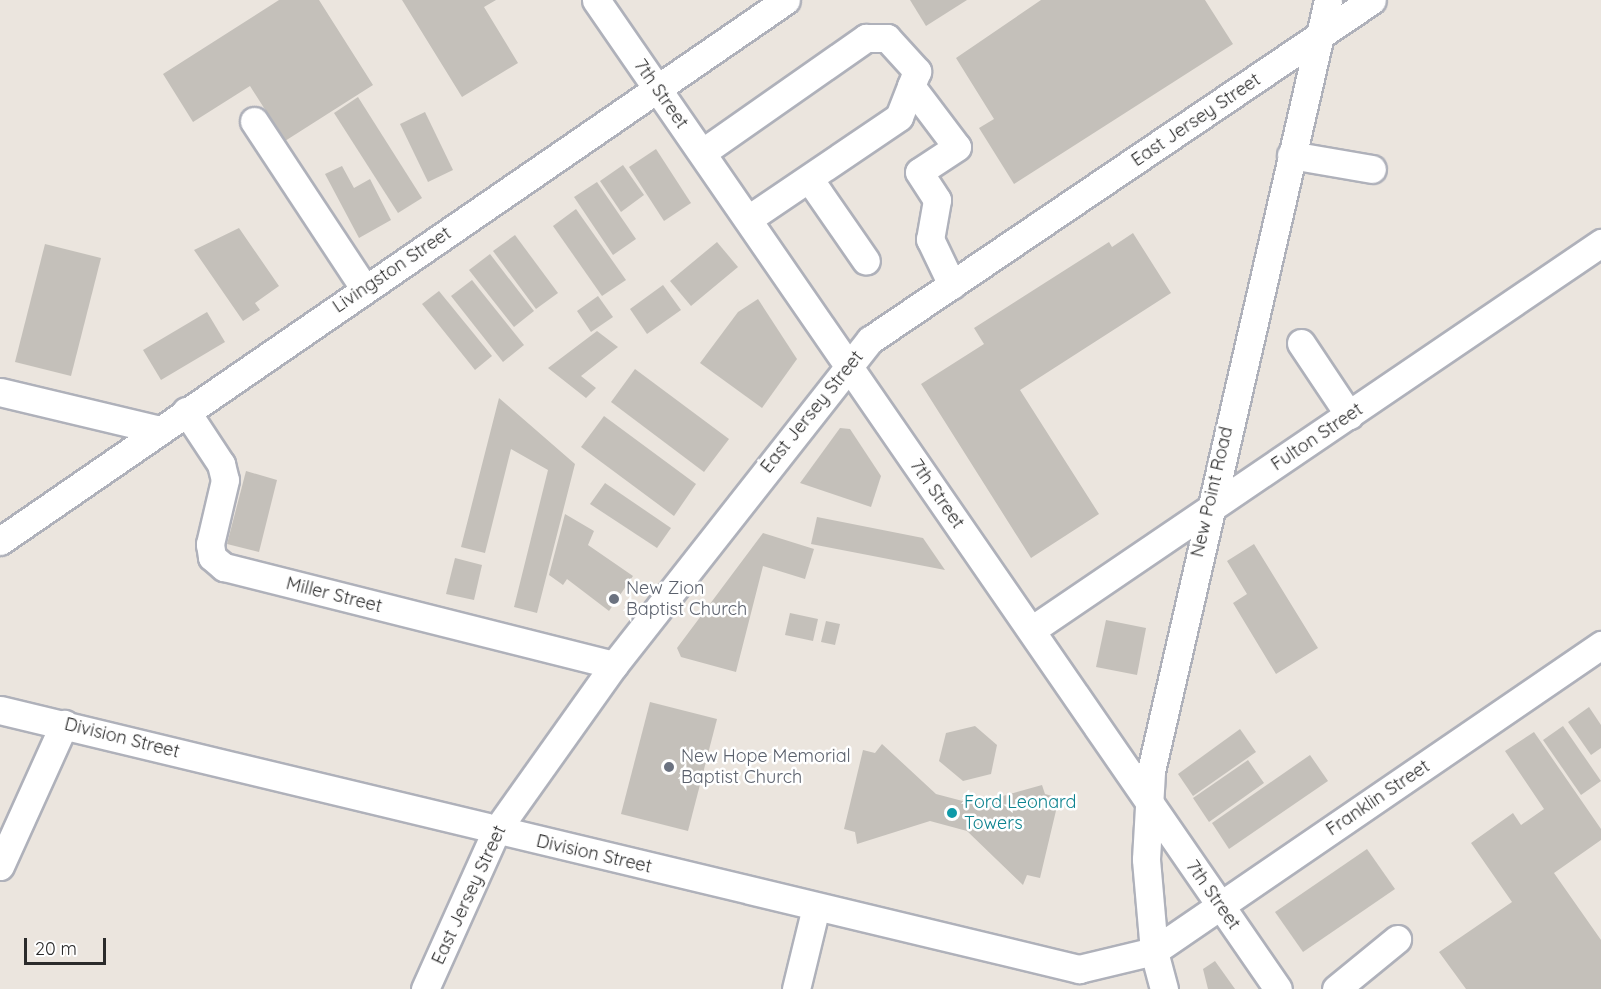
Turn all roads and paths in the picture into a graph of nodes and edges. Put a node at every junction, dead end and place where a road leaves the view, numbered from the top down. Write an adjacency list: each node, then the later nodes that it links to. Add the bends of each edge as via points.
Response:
1 (596, 0): 7 (street, 7th Street)
2 (786, 0): 7 (street, Livingston Street)
3 (1328, 0): 5 (street, New Point Road)
4 (1372, 0): 5 (street, East Jersey Street)
5 (1319, 37): 10 (street, New Point Road); 16 (street, East Jersey Street)
6 (911, 86): 9 (street, via 917,71 887,38 867,38); 12 (street, via 899,117); 16 (street, via 957,147 919,172 937,200 930,239)
7 (657, 90): 9 (street, 7th Street); 17 (street, Livingston Street)
8 (254, 121): 17 (street)
9 (703, 152): 13 (street, 7th Street)
10 (1292, 155): 11 (street); 24 (street, New Point Road)
11 (1372, 169)
12 (810, 180): 13 (street); 15 (street)
13 (750, 218): 19 (street, 7th Street)
14 (1601, 243): 22 (street, Fulton Street)
15 (866, 261)
16 (952, 285): 19 (street, East Jersey Street, via 870,340)
17 (364, 288): 21 (street, Livingston Street)
18 (1301, 343): 22 (street)
19 (847, 364): 26 (street, 7th Street); 28 (street, East Jersey Street)
20 (0, 392): 23 (street)
21 (186, 411): 23 (street, Livingston Street); 28 (street, Miller Street, via 221,464 225,480 210,544 212,557 224,567)
22 (1349, 415): 24 (street, Fulton Street)
23 (160, 430): 25 (street, Livingston Street)
24 (1207, 512): 26 (street, Fulton Street); 31 (street, New Point Road, via 1160,719)
25 (0, 541)
26 (1033, 629): 31 (street, 7th Street)
27 (1601, 645): 34 (street, Franklin Street)
28 (614, 665): 32 (street, East Jersey Street)
29 (0, 710): 30 (street, Division Street)
30 (64, 724): 32 (street, Division Street); 33 (street)
31 (1148, 800): 34 (street, 7th Street); 37 (street, New Point Road, via 1146,859)
32 (496, 831): 35 (street, Division Street); 38 (street, East Jersey Street)
33 (0, 866)
34 (1220, 906): 37 (street, Franklin Street); 41 (street, 7th Street)
35 (816, 907): 37 (street, Division Street, via 1078,969); 39 (street)
36 (1396, 939): 42 (street)
37 (1154, 951): 40 (street, New Point Road)
38 (425, 989)
39 (796, 989)
40 (1164, 989)
41 (1278, 989)
42 (1336, 989)

